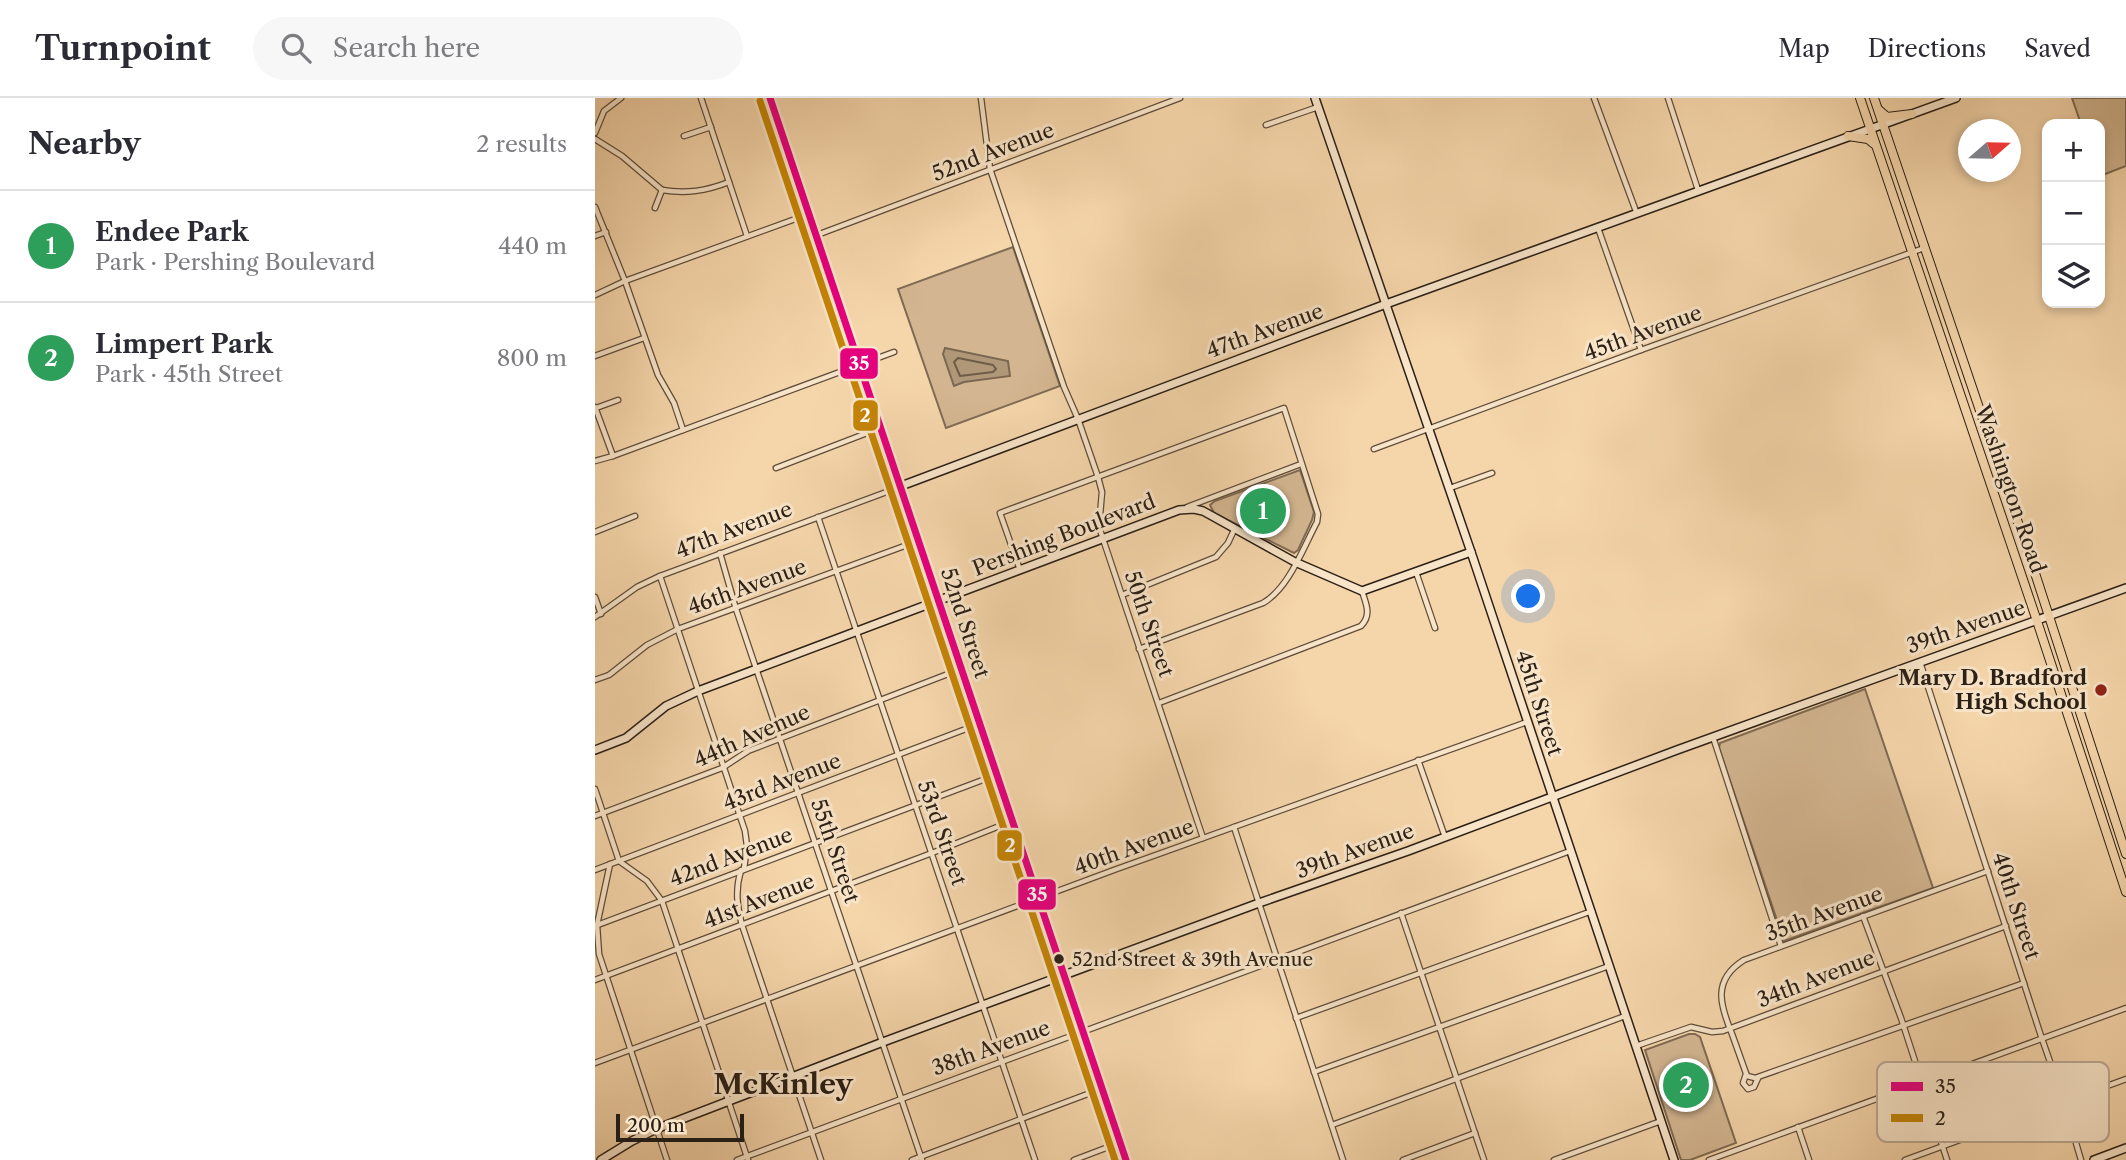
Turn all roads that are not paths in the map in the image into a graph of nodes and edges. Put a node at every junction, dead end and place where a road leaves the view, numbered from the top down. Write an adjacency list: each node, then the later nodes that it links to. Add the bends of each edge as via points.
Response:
1 (621, 98): 19 (street, via 604,111)
2 (701, 98): 17 (street)
3 (770, 98): 30 (main road, 52nd Street)
4 (981, 98): 24 (street)
5 (1180, 98): 24 (street, 52nd Avenue)
6 (1315, 98): 12 (street, 45th Street)
7 (1594, 98): 31 (street)
8 (1860, 98): 18 (main road, Washington Road)
9 (1874, 98): 13 (main road, Washington Road)
10 (1956, 98): 14 (street, 47th Avenue)
11 (1670, 99): 27 (street)
12 (1318, 107): 16 (street); 41 (street, 45th Street)
13 (1877, 108): 14 (main road, via 1887,117); 15 (main road, Washington Road)
14 (1912, 114): 15 (street, 47th Avenue)
15 (1883, 124): 18 (street, 47th Avenue); 37 (main road, Washington Road)
16 (1266, 125)
17 (711, 127): 20 (street); 25 (street)
18 (1870, 128): 21 (street, 47th Avenue); 23 (main road, Washington Road)
19 (595, 133)
20 (684, 136)
21 (1848, 136): 23 (main road); 27 (street, 47th Avenue)
22 (595, 139): 26 (street)
23 (1876, 145): 38 (main road, Washington Road)
24 (990, 169): 34 (street, 52nd Avenue); 49 (street, 50th Street)
25 (729, 182): 26 (street, via 683,193); 36 (street)
26 (662, 190): 29 (street)
27 (1698, 190): 31 (street, 47th Avenue)
28 (595, 207): 33 (street)
29 (655, 208)
30 (810, 213): 34 (main road, 52nd Street); 36 (street)
31 (1637, 214): 32 (street, 47th Avenue)
32 (1598, 228): 41 (street, 47th Avenue); 43 (street)
33 (605, 232): 35 (street); 39 (street)
34 (817, 235): 46 (main road, 52nd Street)
35 (595, 236)
36 (747, 236): 39 (street)
37 (1924, 248): 38 (street, 45th Avenue); 83 (main road, Washington Road)
38 (1912, 253): 43 (street, 45th Avenue); 85 (main road, Washington Road)
39 (625, 281): 40 (street); 42 (street)
40 (595, 295)
41 (1386, 304): 49 (street, 47th Avenue); 52 (street, 45th Street)
42 (644, 338): 45 (street); 51 (street)
43 (1641, 350): 52 (street, 45th Avenue)
44 (894, 352): 46 (street)
45 (595, 356)
46 (860, 365): 50 (main road, 52nd Street); 51 (street)
47 (618, 400): 48 (street)
48 (595, 407): 54 (street)
49 (1078, 419): 59 (street, 50th Street); 60 (street, 47th Avenue)
50 (881, 427): 57 (street); 60 (main road, 52nd Street)
51 (683, 430): 54 (street)
52 (1429, 430): 53 (street, 45th Avenue); 61 (street, 45th Street)
53 (1374, 449)
54 (613, 456): 55 (street)
55 (595, 461)
56 (1301, 464): 59 (street, via 1285,408); 62 (street); 71 (street, via 1318,514)
57 (776, 468)
58 (1492, 473): 61 (street)
59 (1098, 477): 67 (street, 50th Street); 73 (street, via 1000,513)
60 (901, 486): 64 (street, 47th Avenue); 68 (main road, 52nd Street)
61 (1449, 488): 69 (street, 45th Street)
62 (1179, 510): 65 (street, Pershing Boulevard, via 1203,511); 67 (street, Pershing Boulevard)
63 (635, 516): 66 (street)
64 (818, 517): 70 (street, 47th Avenue); 72 (street, 53rd Street)
65 (1234, 530): 71 (street, Pershing Boulevard); 78 (street, via 1216,557)
66 (595, 532)
67 (1103, 539): 73 (street, Pershing Boulevard); 78 (street, 50th Street)
68 (919, 541): 72 (street, 46th Avenue); 80 (main road, 52nd Street)
69 (1471, 552): 74 (street); 99 (street, 45th Street)
70 (720, 553): 75 (street, 47th Avenue); 81 (street, 55th Street)
71 (1295, 562): 77 (street, Pershing Boulevard); 89 (street, via 1283,587 1263,603)
72 (836, 571): 81 (street, 46th Avenue); 88 (street, 53rd Street)
73 (1020, 571): 80 (street, Pershing Boulevard)
74 (1416, 572): 77 (street); 86 (street)
75 (660, 576): 82 (street, 47th Avenue); 87 (street)
76 (2126, 588): 83 (street, 39th Avenue)
77 (1362, 591): 98 (street, via 1368,611 1361,626)
78 (1122, 595): 89 (street, 50th Street)
79 (595, 597): 82 (street)
80 (939, 601): 88 (street, Pershing Boulevard); 92 (main road, 52nd Street)
81 (736, 609): 87 (street, 46th Avenue); 93 (street, 55th Street)
82 (601, 614): 84 (street, 47th Avenue)
83 (2049, 616): 85 (street, 39th Avenue); 96 (main road, Washington Road)
84 (595, 617)
85 (2037, 621): 90 (street, 39th Avenue); 91 (main road, Washington Road)
86 (1435, 628)
87 (678, 629): 94 (street, 46th Avenue); 95 (street)
88 (857, 632): 93 (street, Pershing Boulevard); 97 (street, 53rd Street)
89 (1139, 649): 98 (street, 50th Street)
90 (1920, 662): 101 (street, 39th Avenue); 127 (street, 40th Street)
91 (2052, 668): 96 (main road, via 2067,697); 129 (main road, Washington Road)
92 (962, 669): 97 (street, 44th Avenue); 100 (main road, 52nd Street)
93 (757, 670): 95 (street, Pershing Boulevard); 102 (street, 55th Street)
94 (595, 680)
95 (698, 691): 103 (street, Pershing Boulevard, via 666,706 626,738); 106 (street)
96 (2076, 698): 122 (main road, Washington Road)
97 (881, 700): 102 (street, 44th Avenue); 104 (street, 53rd Street)
98 (1159, 703): 118 (street, 50th Street)
99 (1527, 722): 105 (street, 40th Avenue); 110 (street, 45th Street)
100 (980, 724): 104 (street, 43rd Avenue); 107 (main road, 52nd Street)
101 (1713, 737): 110 (street, 39th Avenue); 140 (street)
102 (781, 738): 106 (street, 44th Avenue); 109 (street, 55th Street)
103 (595, 750)
104 (898, 755): 109 (street, 43rd Avenue); 111 (street, 53rd Street)
105 (1418, 760): 116 (street, 40th Avenue); 117 (street)
106 (722, 768): 112 (street, 44th Avenue); 114 (street)
107 (997, 774): 111 (street, 42nd Avenue); 115 (main road, 52nd Street)
108 (595, 789): 112 (street)
109 (799, 793): 114 (street, 43rd Avenue); 119 (street, 55th Street)
110 (1552, 796): 117 (street, 39th Avenue); 120 (street, 45th Street)
111 (915, 804): 119 (street, 42nd Avenue); 121 (street, 53rd Street)
112 (602, 813): 113 (street, 44th Avenue); 123 (street)
113 (595, 816)
114 (740, 816): 123 (street, 43rd Avenue); 125 (street, via 747,846)
115 (1012, 820): 121 (street, 41st Avenue); 130 (main road, 52nd Street)
116 (1234, 827): 118 (street, 40th Avenue); 132 (street)
117 (1445, 836): 132 (street, 39th Avenue)
118 (1203, 838): 130 (street, 40th Avenue)
119 (815, 842): 125 (street, 42nd Avenue); 128 (street, 55th Street)
120 (1571, 850): 133 (street, 45th Street); 134 (street, 38th Avenue)
121 (932, 853): 128 (street, 41st Avenue); 139 (street, 53rd Street)
122 (2126, 854)
123 (619, 861): 124 (street, 43rd Avenue); 131 (street, via 647,881)
124 (610, 864): 126 (street, 43rd Avenue); 137 (street)
125 (743, 869): 131 (street, 42nd Avenue); 136 (street, via 737,890)
126 (595, 870)
127 (1988, 871): 135 (street, 35th Avenue); 138 (street, 40th Street)
128 (832, 890): 136 (street, 41st Avenue); 143 (street, 55th Street)
129 (2126, 892)
130 (1038, 898): 139 (street, 40th Avenue); 148 (main road, 52nd Street)
131 (661, 901): 137 (street, 42nd Avenue); 141 (street)
132 (1258, 904): 142 (street); 148 (street, 39th Avenue)
133 (1592, 911): 144 (street, 45th Street); 146 (street)
134 (1401, 914): 142 (street, 38th Avenue); 146 (street)
135 (1863, 916): 140 (street, 35th Avenue); 145 (street)
136 (742, 925): 141 (street, 41st Avenue); 151 (street)
137 (596, 926): 147 (street)
138 (2006, 926): 145 (street, 34th Avenue); 150 (street, 40th Street)
139 (957, 929): 143 (street, 40th Avenue); 152 (street, 53rd Street)
140 (1781, 946): 160 (street, 35th Avenue, via 1744,960 1726,977 1720,996)
141 (678, 948): 147 (street, 41st Avenue); 156 (street)
142 (1277, 959): 155 (street); 159 (street, 38th Avenue)
143 (857, 966): 151 (street, 40th Avenue); 162 (street, 55th Street)
144 (1610, 966): 154 (street, 45th Street); 158 (street)
145 (1884, 970): 157 (street); 160 (street, 34th Avenue)
146 (1421, 973): 155 (street); 158 (street)
147 (605, 976): 149 (street, 41st Avenue); 164 (street)
148 (1065, 976): 152 (street, 39th Avenue); 159 (main road, 52nd Street)
149 (595, 979)
150 (2024, 982): 157 (street); 161 (street, 40th Street)
151 (767, 1001): 156 (street, 40th Avenue); 172 (street)
152 (983, 1005): 162 (street, 39th Avenue); 165 (street, 53rd Street)
153 (2126, 1008): 161 (street)
154 (1626, 1016): 163 (street, 45th Street); 174 (street)
155 (1296, 1018): 170 (street)
156 (703, 1024): 164 (street, 40th Avenue); 180 (street)
157 (1903, 1026): 166 (street); 173 (street)
158 (1440, 1027): 170 (street); 174 (street)
159 (1083, 1031): 165 (street, 38th Avenue); 177 (main road, 52nd Street)
160 (1731, 1031): 163 (street, 34th Avenue, via 1686,1028); 171 (street, 35th Avenue)
161 (2042, 1039): 167 (street); 168 (street, 40th Street)
162 (883, 1042): 172 (street, 39th Avenue); 178 (street, 55th Street)
163 (1636, 1046): 182 (street, 45th Street)
164 (630, 1050): 169 (street, 40th Avenue); 185 (street)
165 (1002, 1061): 178 (street, 38th Avenue); 181 (street, 53rd Street)
166 (1914, 1062)
167 (1979, 1062)
168 (2050, 1062)
169 (595, 1063)
170 (1314, 1072): 183 (street)
171 (1746, 1074): 173 (street); 173 (street, via 1743,1083 1748,1089)
172 (793, 1077): 180 (street, 39th Avenue); 186 (street)
173 (1758, 1078)
174 (1457, 1079): 183 (street); 187 (street)
175 (2126, 1079): 176 (street)
176 (2109, 1085)
177 (1102, 1089): 181 (street); 191 (main road, 52nd Street)
178 (901, 1098): 186 (street, 38th Avenue); 196 (street, 55th Street)
179 (1877, 1099): 184 (street)
180 (730, 1102): 185 (street, 39th Avenue); 195 (street)
181 (1021, 1119): 196 (street); 202 (street, 53rd Street)
182 (1662, 1121): 194 (street); 210 (street, 45th Street)
183 (1332, 1125): 205 (street)
184 (1798, 1127): 211 (street); 212 (street)
185 (656, 1129): 197 (street, 39th Avenue); 198 (street)
186 (811, 1133): 195 (street, 38th Avenue); 200 (street)
187 (1475, 1133): 206 (street); 207 (street)
188 (1941, 1142): 192 (street)
189 (1953, 1142): 192 (street)
190 (2076, 1142): 215 (street, 40th Street)
191 (1120, 1143): 203 (street); 204 (main road, 52nd Street)
192 (1942, 1146): 213 (street); 214 (street)
193 (2126, 1149): 216 (street)
194 (1575, 1152): 208 (street); 209 (street)
195 (748, 1158): 199 (street, 38th Avenue)
196 (921, 1158): 201 (street)
197 (601, 1160)
198 (667, 1160)
199 (737, 1160)
200 (821, 1160)
201 (912, 1160)
202 (1035, 1160)
203 (1074, 1160)
204 (1126, 1160)
205 (1343, 1160)
206 (1403, 1160)
207 (1484, 1160)
208 (1554, 1160)
209 (1578, 1160)
210 (1674, 1160)
211 (1709, 1160)
212 (1809, 1160)
213 (1905, 1160)
214 (1947, 1160)
215 (2081, 1160)
216 (2094, 1160)

